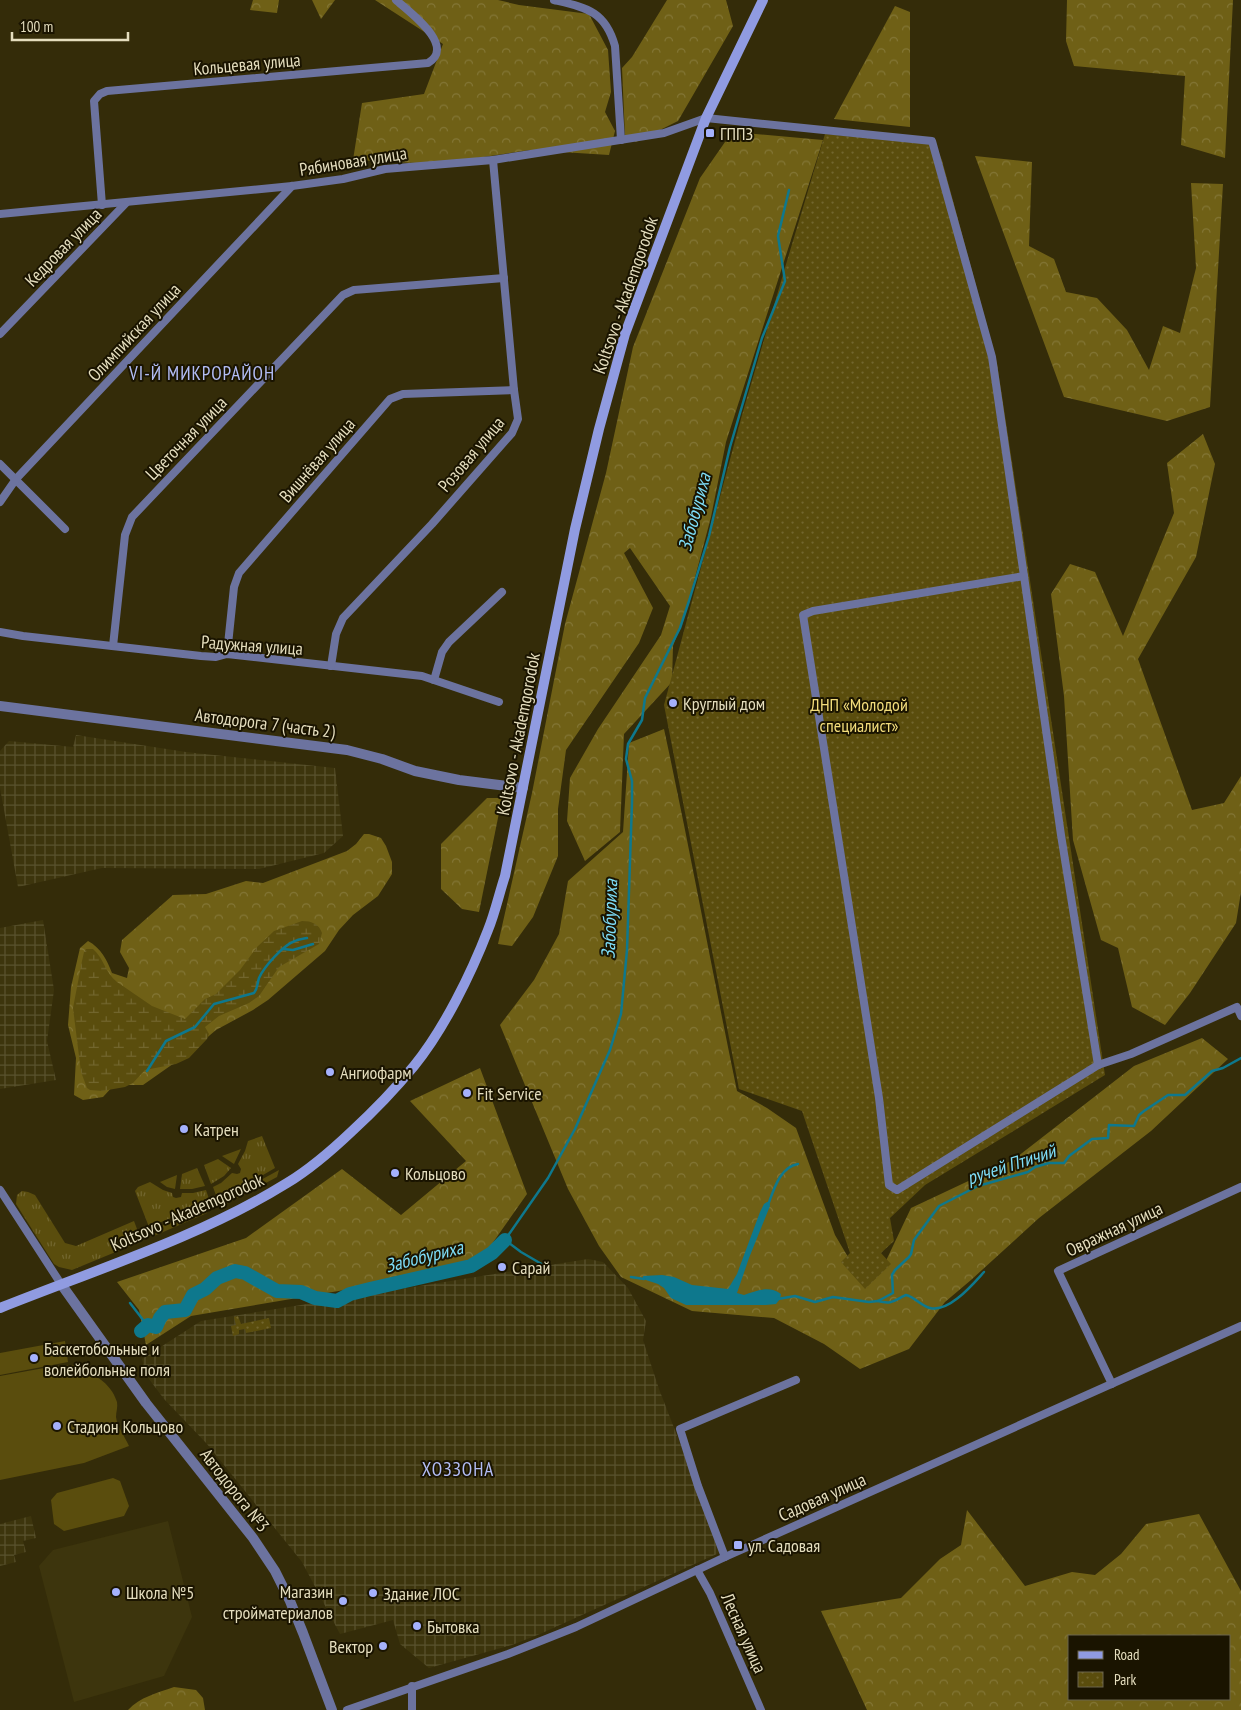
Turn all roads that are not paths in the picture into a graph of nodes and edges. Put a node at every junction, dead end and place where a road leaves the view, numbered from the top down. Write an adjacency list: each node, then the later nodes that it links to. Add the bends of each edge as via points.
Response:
1 (396, 0): 9 (street, Кольцевая улица, via 433,35 436,52 432,61 100,94 94,101)
2 (554, 0): 5 (street, via 598,15 612,36)
3 (763, 0): 4 (main road, Koltsovo - Akademgorodok)
4 (706, 118): 5 (street, Рябиновая улица, via 664,133); 18 (street, via 932,141 992,357); 27 (main road, Koltsovo - Akademgorodok, via 625,334 599,429 575,529)
5 (621, 140): 6 (street, Рябиновая улица)
6 (494, 160): 7 (street, Рябиновая улица, via 385,169); 11 (street, Розовая улица)
7 (292, 186): 8 (street, Рябиновая улица); 15 (street, Олимпийская улица)
8 (126, 203): 9 (street, Рябиновая улица); 12 (street, Кедровая улица)
9 (102, 205): 10 (street, Рябиновая улица)
10 (0, 214)
11 (504, 278): 13 (street, Розовая улица); 21 (street, Цветочная улица, via 354,290 343,295 132,517 125,535)
12 (0, 334)
13 (514, 390): 22 (street, Вишнёвая улица, via 403,394 390,399 239,573 234,587); 23 (street, Розовая улица, via 518,419 512,433 343,618 336,634)
14 (0, 464): 15 (street)
15 (16, 479): 16 (street, Олимпийская улица); 17 (street)
16 (0, 502)
17 (65, 529)
18 (1024, 576): 29 (street); 29 (street, via 822,609 803,615 879,1098 889,1185 897,1190)
19 (502, 592): 24 (street, via 448,642)
20 (0, 632): 21 (street, Радужная улица)
21 (113, 646): 22 (street, Радужная улица, via 216,657)
22 (227, 654): 23 (street, Радужная улица)
23 (331, 666): 24 (street, Радужная улица)
24 (434, 680): 25 (street, Радужная улица)
25 (499, 702)
26 (0, 706): 27 (street, Автодорога 7 (часть 2), via 347,750 415,771)
27 (523, 788): 32 (main road, Koltsovo - Akademgorodok, via 505,876 479,952 432,1041 415,1066 378,1107 288,1183 237,1211)
28 (1241, 1016): 29 (street, via 1238,1007)
29 (1098, 1065)
30 (1241, 1187): 36 (street, Овражная улица, via 1058,1271)
31 (0, 1190): 32 (street)
32 (61, 1284): 33 (main road, Koltsovo - Akademgorodok); 40 (street, Автодорога №3, via 146,1403 253,1538 275,1571)
33 (0, 1308)
34 (1241, 1326): 36 (street, Садовая улица)
35 (796, 1380): 37 (street, via 680,1429)
36 (1112, 1384): 37 (street, Садовая улица)
37 (725, 1557): 38 (street, Садовая улица)
38 (698, 1570): 39 (street, Садовая улица, via 576,1627); 43 (street, Лесная улица)
39 (412, 1686): 41 (street, Садовая улица); 42 (street)
40 (332, 1710)
41 (347, 1710)
42 (412, 1710)
43 (761, 1710)

